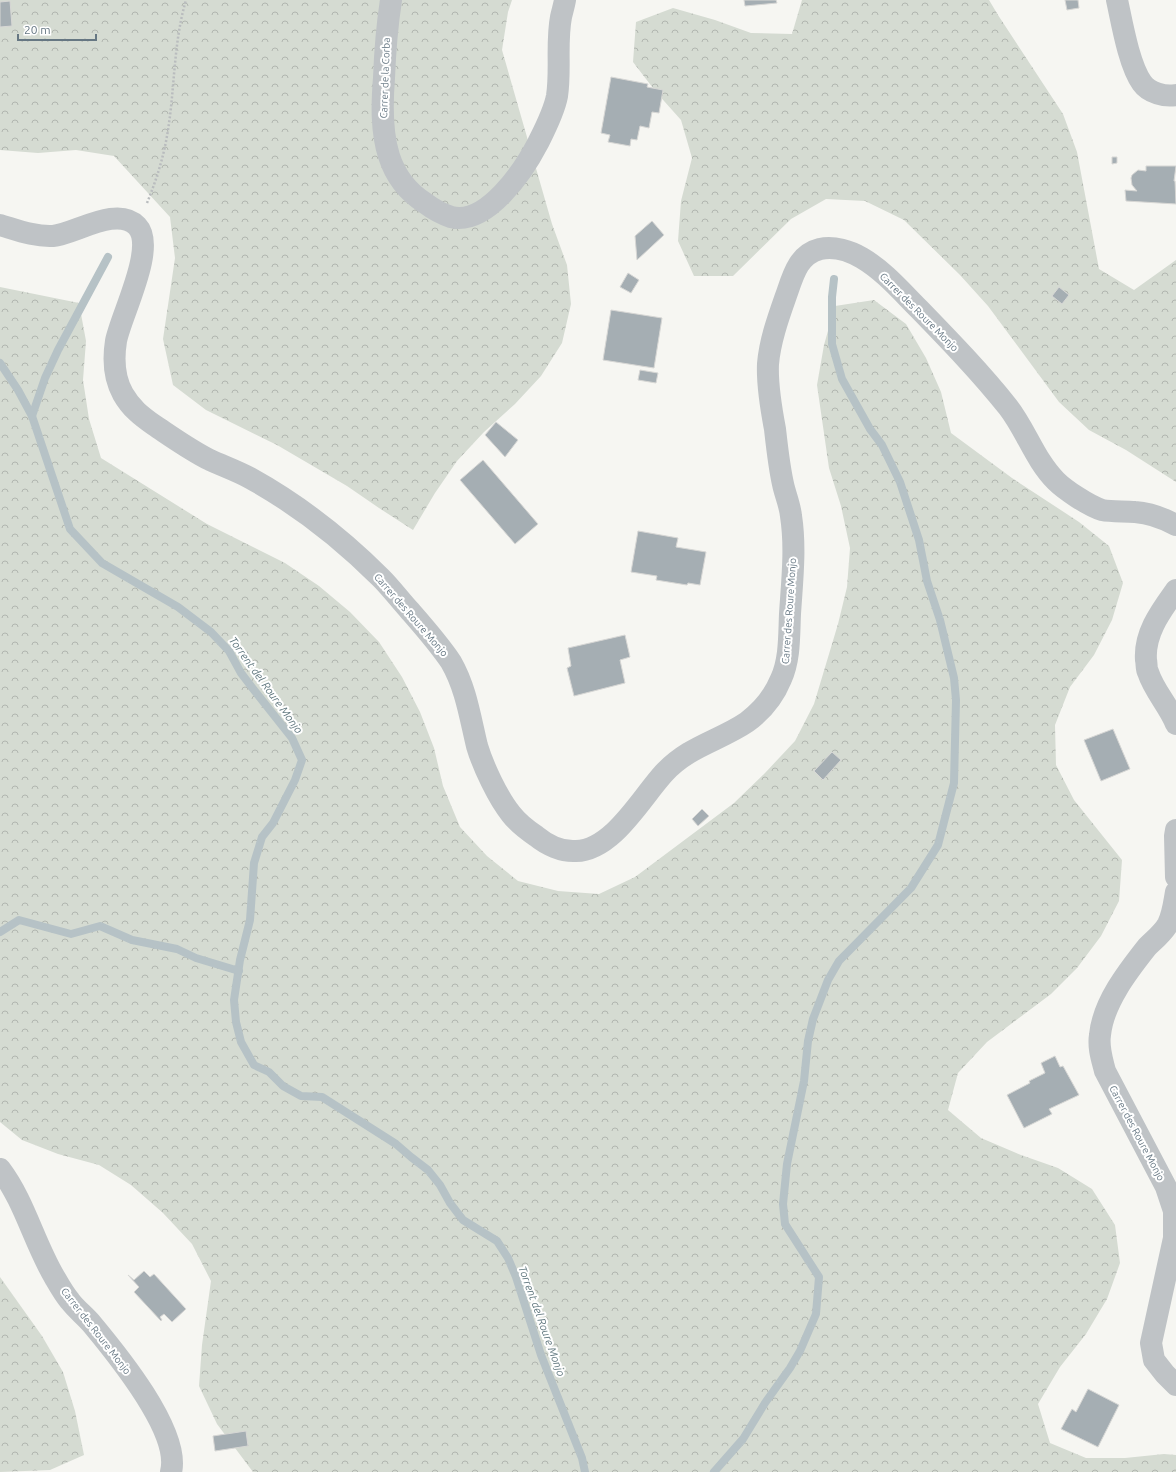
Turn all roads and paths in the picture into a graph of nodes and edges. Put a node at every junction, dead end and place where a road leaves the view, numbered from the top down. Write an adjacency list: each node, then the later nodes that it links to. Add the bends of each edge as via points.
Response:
1 (186, 0): 6 (path, via 178,38 168,136)
2 (391, 0): 3 (street, Carrer de la Corba, via 382,104 389,156 405,186 435,210 452,217 471,216 484,210 504,193 538,144 556,97 561,18)
3 (565, 0)
4 (1117, 0): 5 (street, via 1134,65 1143,84 1155,93)
5 (1176, 95)
6 (150, 195)
7 (0, 225): 8 (street, Carrer des Roure Monjo, via 48,237 65,234 104,219 125,220 137,226 144,241 140,266 116,339 114,358 115,377 123,395 136,412 173,438 206,458 248,477 285,500 334,535 381,578 430,634 448,657 459,677 479,753 501,799 513,817 531,833 546,844 562,850 574,852 602,843 612,835 677,760 745,724 761,710 784,674 788,654 793,533 773,419 768,366 771,345 793,275 802,259 813,250 829,247 848,252 865,260 890,280 953,345 1011,411 1038,457 1057,482 1098,509 1139,512 1163,518)
8 (1176, 526)
9 (1176, 590): 10 (street, via 1151,629 1146,649 1147,672)
10 (1176, 724)
11 (1176, 830): 12 (street)
12 (1176, 877)
13 (1176, 892): 15 (street, Carrer des Roure Monjo, via 1167,926 1128,971 1113,996 1100,1034 1100,1053 1105,1071 1166,1187 1174,1211 1174,1238 1151,1343 1154,1360)
14 (0, 1170): 16 (street, Carrer des Roure Monjo, via 24,1208 55,1279 140,1387 163,1428 172,1456)
15 (1176, 1385)
16 (171, 1472)

